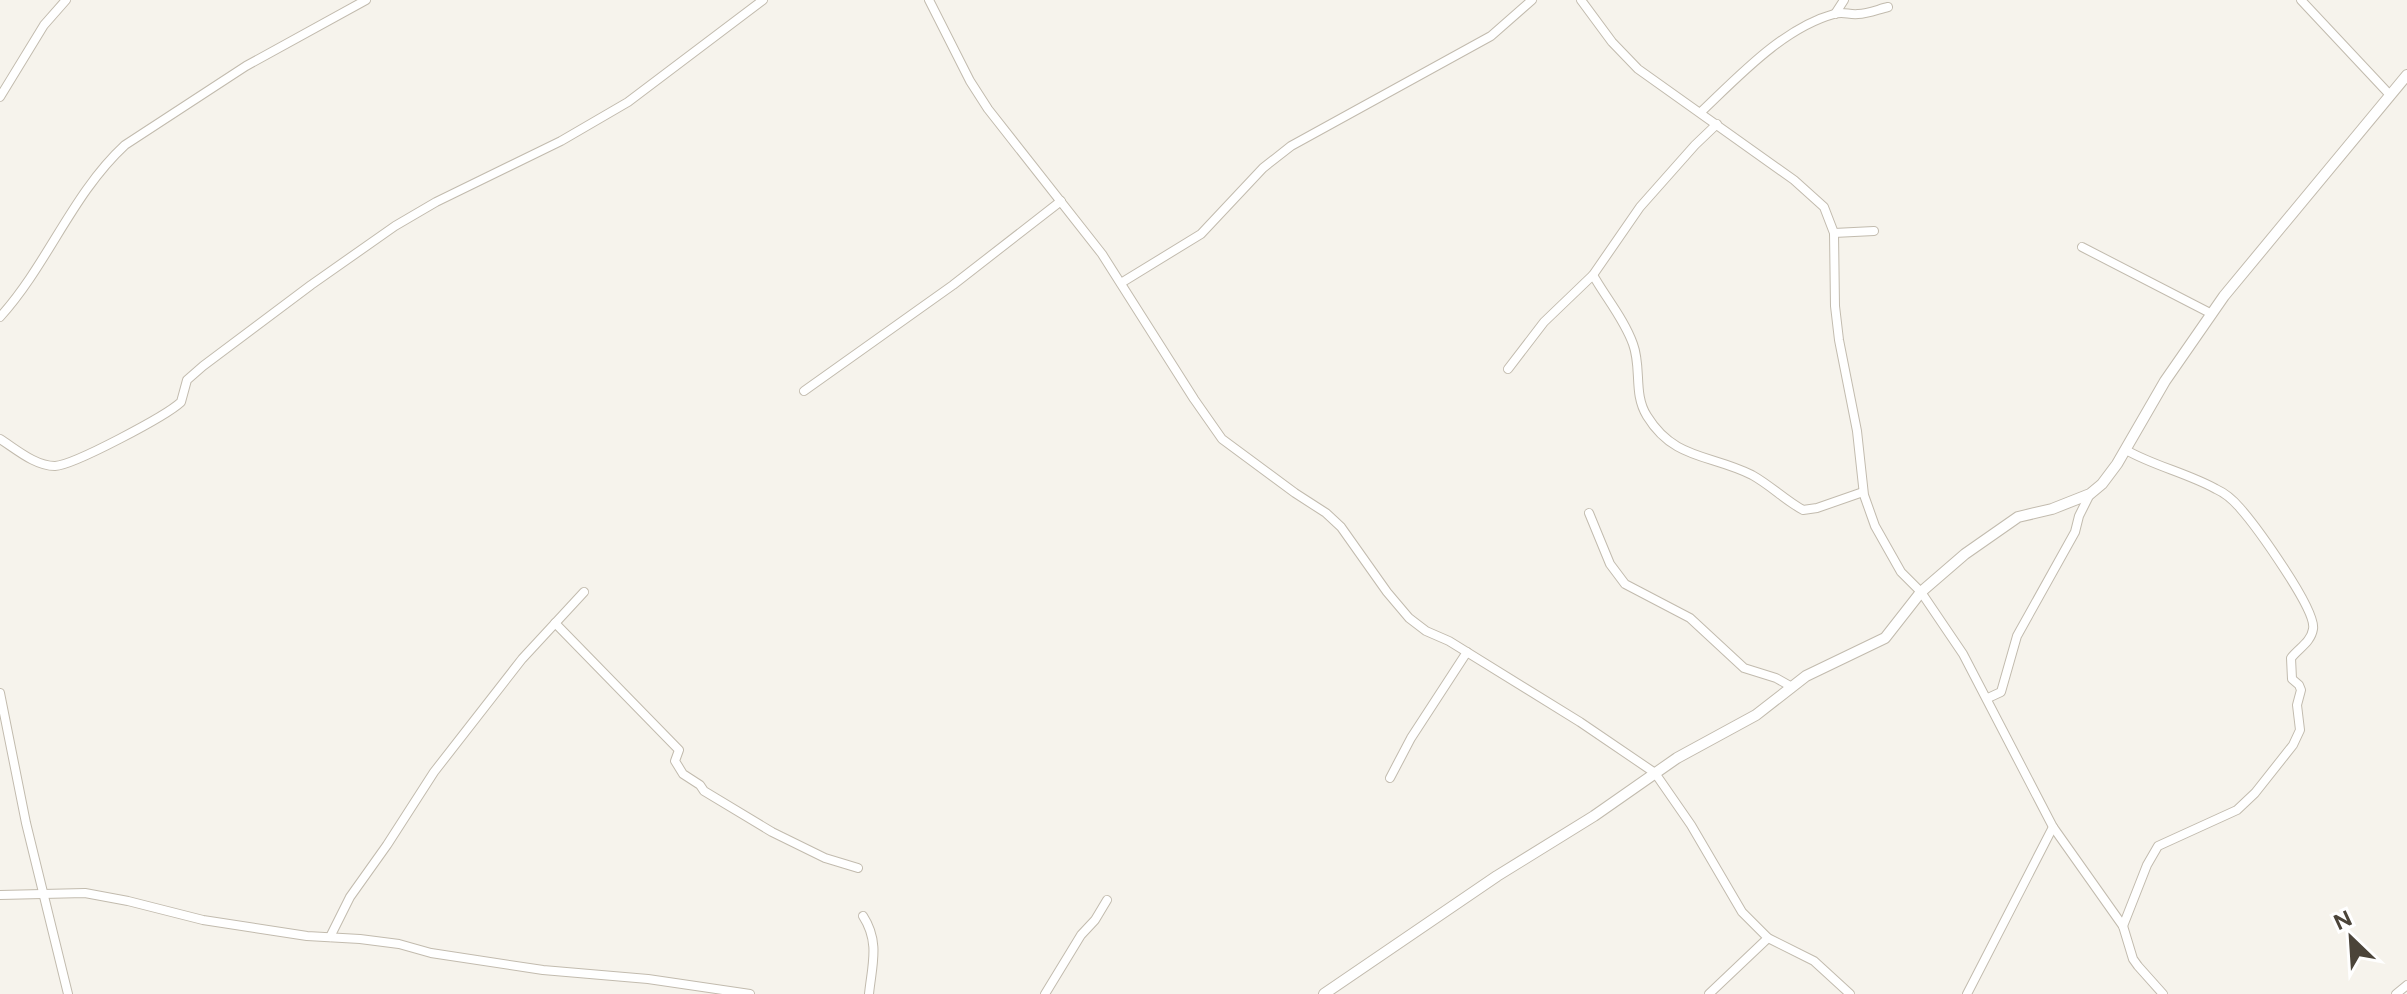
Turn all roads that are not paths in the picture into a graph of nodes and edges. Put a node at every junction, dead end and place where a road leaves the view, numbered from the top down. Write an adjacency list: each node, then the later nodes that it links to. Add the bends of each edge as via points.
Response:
1 (66, 0): 13 (street, via 44,25)
2 (366, 0): 23 (street, via 246,66 125,145 79,199 32,277)
3 (763, 0): 26 (street, via 628,102 395,226 203,366 187,380 181,402 159,417 65,464 45,465)
4 (929, 0): 16 (street, via 988,109)
5 (1532, 0): 21 (street, via 1491,36 1291,146 1201,234)
6 (1581, 0): 14 (street, via 1638,69)
7 (1844, 0): 10 (street)
8 (2301, 0): 12 (street)
9 (1888, 7): 10 (street)
10 (1835, 14): 14 (street, via 1777,45)
11 (2407, 75): 12 (street)
12 (2390, 95): 22 (street)
13 (0, 97)
14 (1701, 112): 15 (street)
15 (1717, 124): 18 (street, via 1818,201); 20 (street, via 1628,220)
16 (1061, 201): 21 (street); 25 (street)
17 (1874, 231): 18 (street)
18 (1834, 233): 28 (street, via 1835,306)
19 (2082, 247): 22 (street)
20 (1593, 275): 24 (street, via 1544,322); 28 (street, via 1633,344 1645,414 1670,444 1743,471 1803,510)
21 (1121, 283): 34 (street, via 1222,439 1341,527 1409,618)
22 (2212, 314): 27 (street)
23 (0, 317)
24 (1508, 369)
25 (804, 391)
26 (0, 439)
27 (2126, 450): 29 (street); 47 (street, via 2219,490 2234,502 2309,608 2314,627 2291,658 2292,679 2301,690 2300,730 2293,745 2237,810 2158,846)
28 (1863, 492): 32 (street, via 1901,572)
29 (2090, 494): 32 (street, via 2018,517); 37 (street, via 2075,532 2017,636 2001,692)
30 (1589, 513): 35 (street, via 1610,564 1625,584 1682,613 1744,668)
31 (584, 592): 33 (street)
32 (1921, 592): 35 (street, via 1885,638); 37 (street)
33 (555, 623): 42 (street, via 679,750 675,761 704,791 772,832); 48 (street, via 434,772 350,897)
34 (1467, 652): 39 (street); 40 (street)
35 (1792, 687): 39 (street, via 1756,715)
36 (0, 693): 38 (street)
37 (1988, 698): 41 (street)
38 (4, 734): 43 (street)
39 (1655, 773): 49 (street, via 1742,912); 55 (street)
40 (1390, 778)
41 (2053, 827): 47 (street); 58 (street)
42 (858, 868)
43 (42, 892): 44 (street); 48 (street, via 85,893 203,920); 51 (street)
44 (0, 895)
45 (1107, 900): 54 (street)
46 (863, 916): 53 (street, via 874,943)
47 (2123, 926): 59 (street, via 2133,959)
48 (330, 937): 52 (street, via 543,970)
49 (1768, 938): 56 (street); 57 (street, via 1814,961)
50 (2407, 985): 60 (street)
51 (68, 994)
52 (750, 994)
53 (869, 994)
54 (1045, 994)
55 (1324, 994)
56 (1709, 994)
57 (1850, 994)
58 (1967, 994)
59 (2163, 994)
60 (2396, 994)

